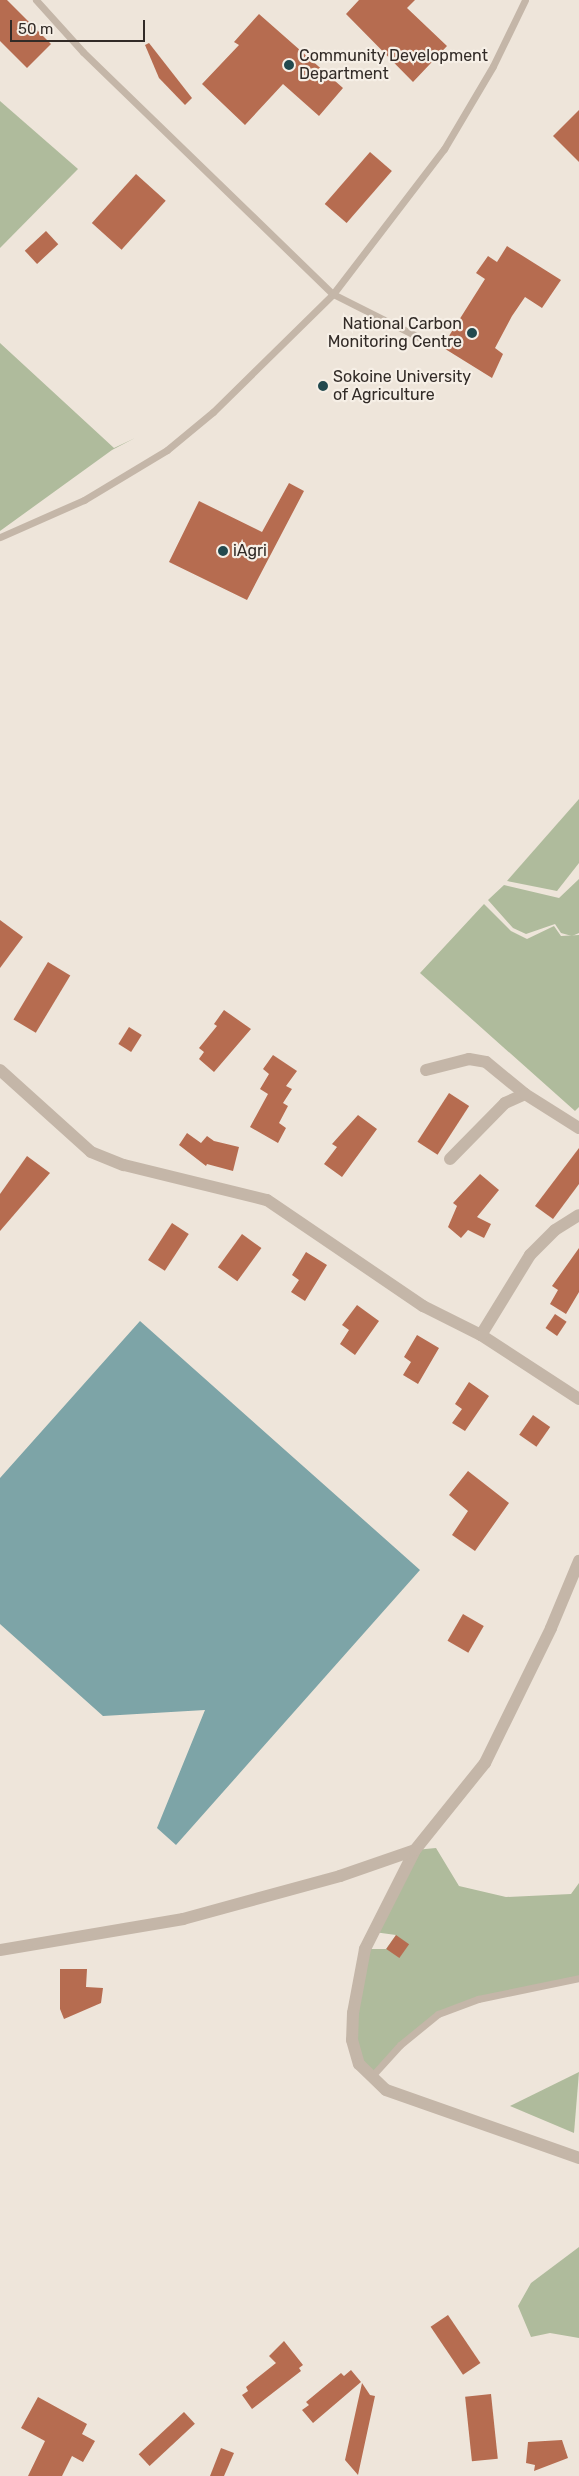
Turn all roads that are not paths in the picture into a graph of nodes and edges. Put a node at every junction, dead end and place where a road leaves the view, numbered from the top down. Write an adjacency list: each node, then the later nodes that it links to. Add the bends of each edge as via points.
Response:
1 (36, 0): 3 (lane, via 83,52)
2 (525, 0): 3 (lane, via 493,66 444,150)
3 (333, 294): 4 (lane); 5 (lane, via 213,412 167,450 84,500)
4 (420, 338)
5 (0, 537)
6 (0, 1070): 12 (street, via 91,1152 124,1165 267,1200 423,1306)
7 (426, 1070): 8 (street, via 469,1059 486,1062)
8 (525, 1094): 9 (street); 10 (street, via 505,1103)
9 (579, 1128)
10 (450, 1159)
11 (579, 1215): 12 (street, via 555,1230 530,1255)
12 (481, 1335): 13 (street)
13 (579, 1398)
14 (579, 1561): 15 (street, via 485,1763)
15 (415, 1850): 16 (street, via 340,1876 183,1919); 18 (street, via 366,1949 353,2013 352,2040 359,2064)
16 (0, 1950)
17 (579, 1978): 18 (lane, via 478,1999 438,2014 400,2046)
18 (372, 2076): 19 (street, via 386,2090)
19 (579, 2158)

